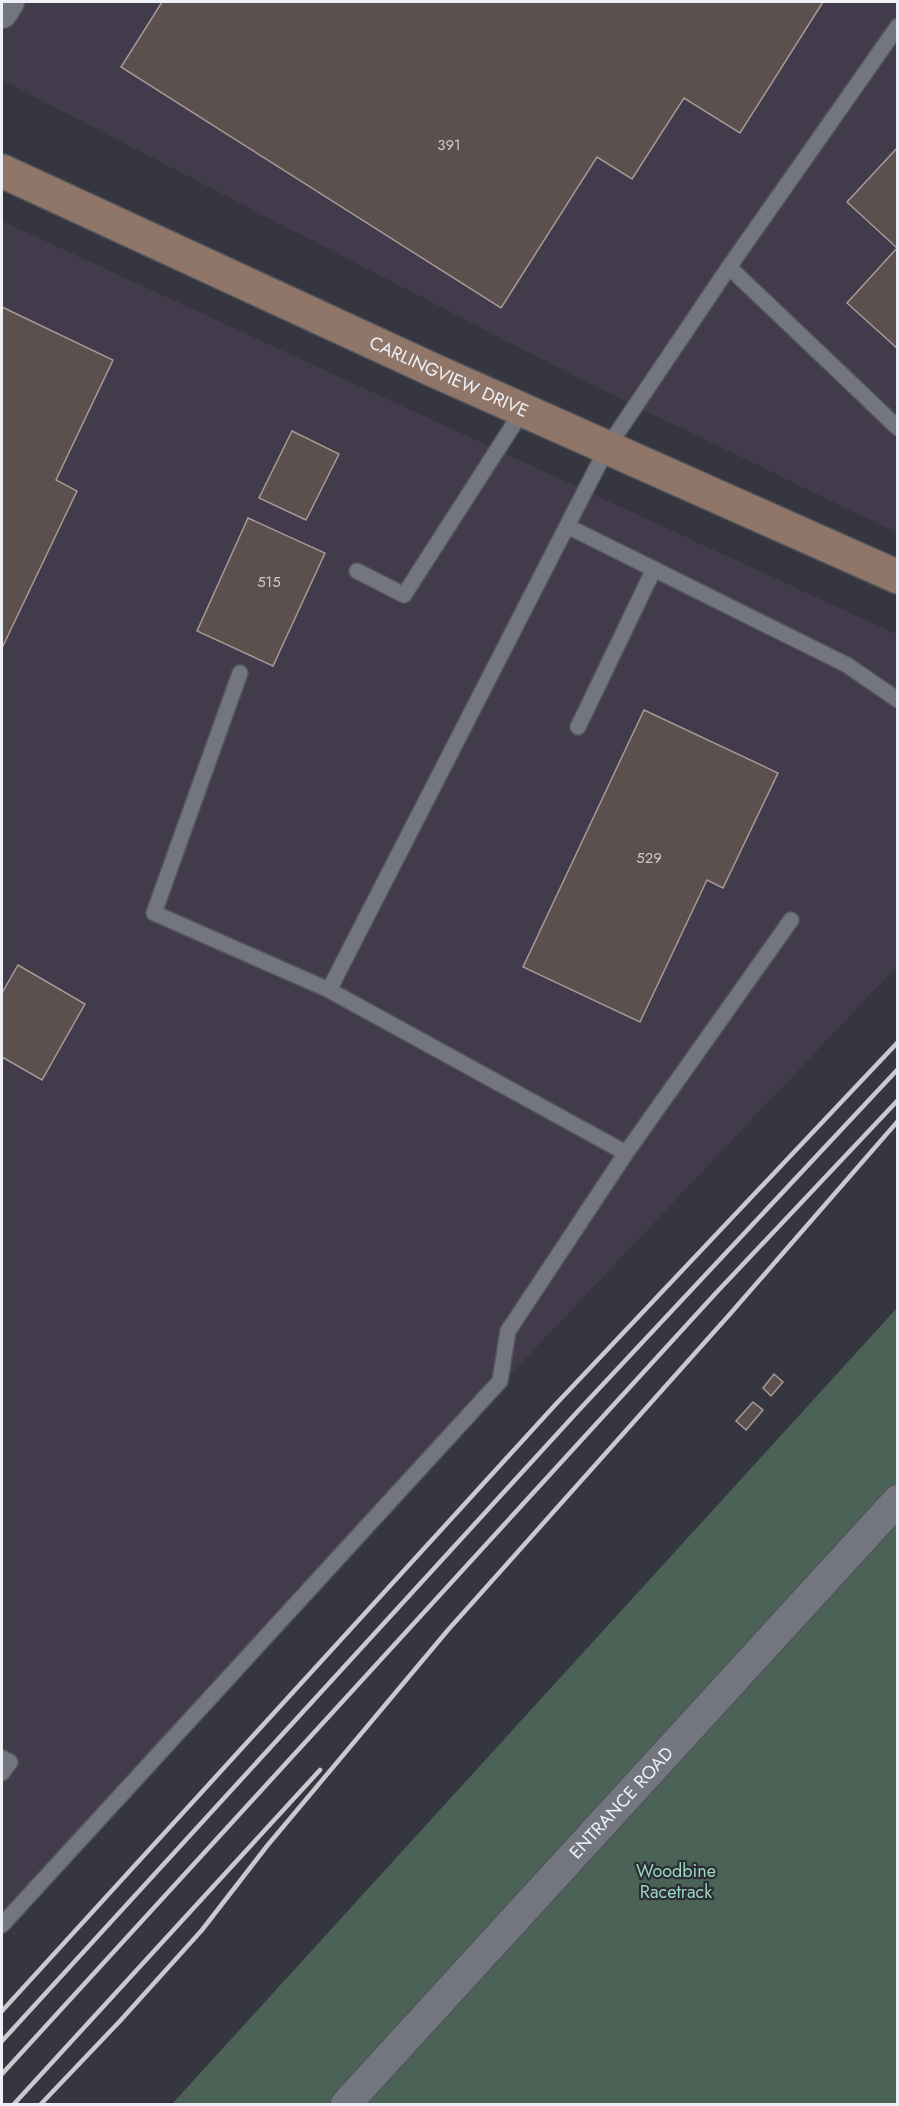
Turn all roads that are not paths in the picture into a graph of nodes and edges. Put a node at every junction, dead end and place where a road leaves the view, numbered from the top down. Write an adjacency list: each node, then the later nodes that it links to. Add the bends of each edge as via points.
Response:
1 (9, 2): 2 (street)
2 (2, 13)
3 (897, 26): 5 (lane)
4 (2, 171): 6 (street, CARLINGVIEW DRIVE)
5 (729, 267): 7 (lane); 8 (lane)
6 (523, 410): 8 (street, CARLINGVIEW DRIVE); 11 (lane, via 404,595)
7 (897, 428)
8 (607, 448): 9 (lane); 12 (street, CARLINGVIEW DRIVE)
9 (567, 526): 10 (lane); 17 (lane)
10 (654, 570): 14 (lane, via 847,665); 15 (lane)
11 (357, 571)
12 (897, 577)
13 (240, 673): 17 (lane, via 154,913)
14 (897, 700)
15 (578, 727)
16 (791, 921): 18 (lane)
17 (328, 990): 18 (lane)
18 (626, 1153): 22 (lane, via 508,1331 500,1381)
19 (897, 1500): 23 (street, ENTRANCE ROAD)
20 (2, 1758): 21 (lane, via 10,1762)
21 (2, 1773)
22 (2, 1925)
23 (346, 2104)

